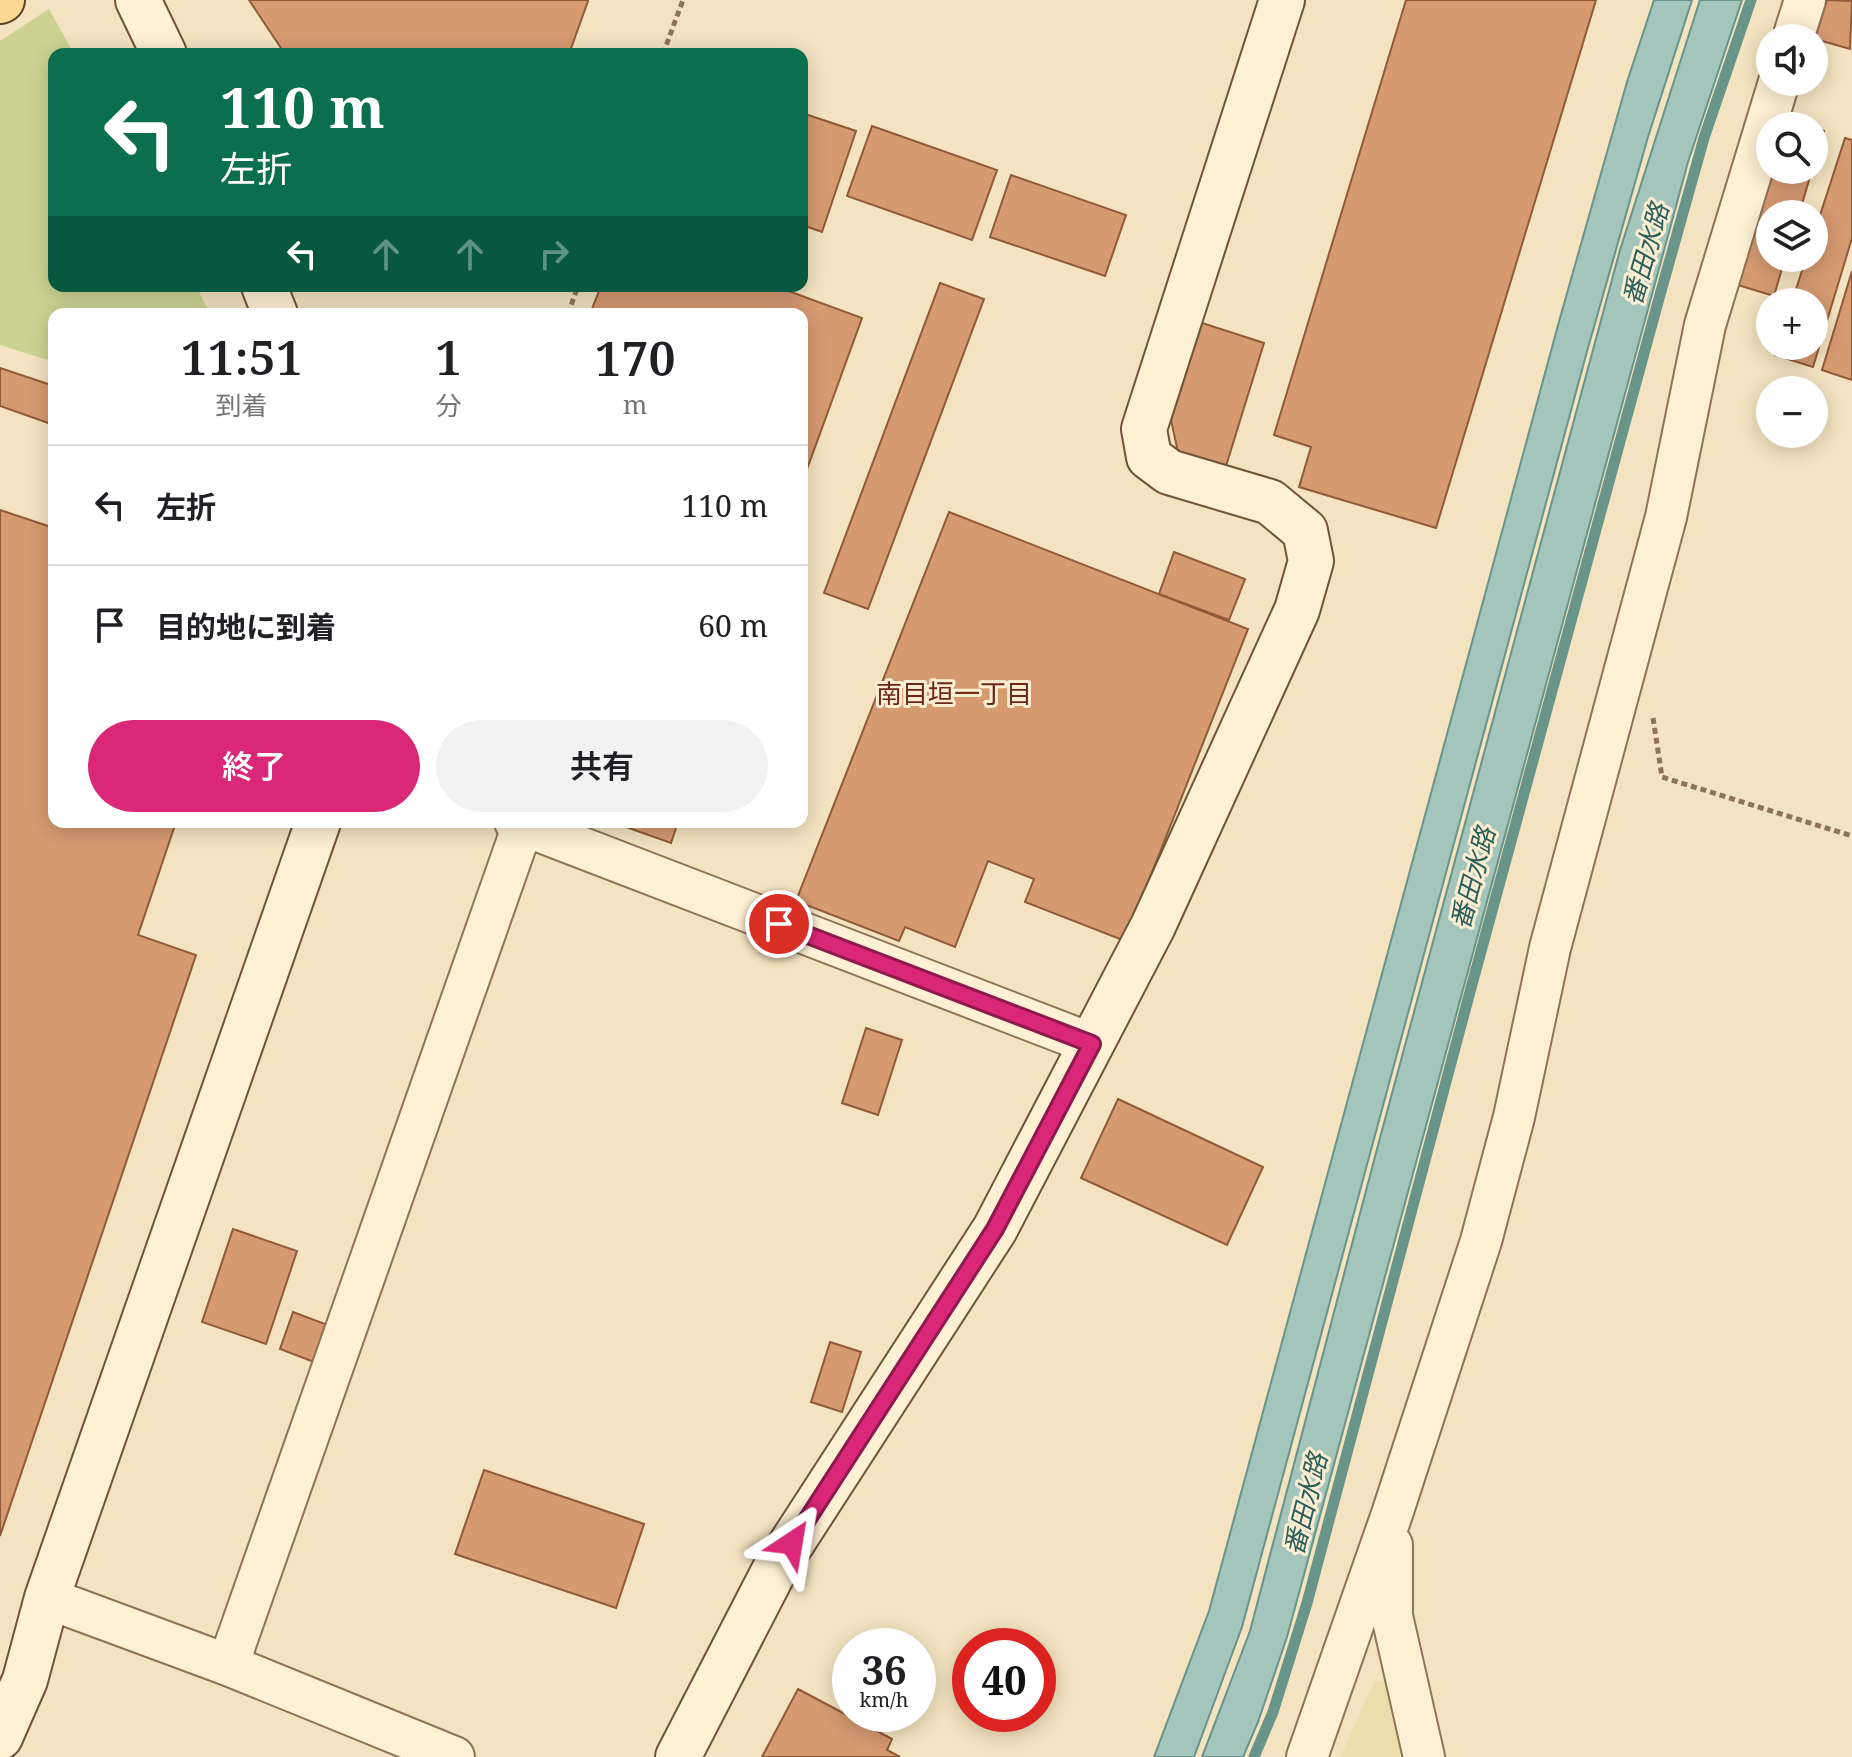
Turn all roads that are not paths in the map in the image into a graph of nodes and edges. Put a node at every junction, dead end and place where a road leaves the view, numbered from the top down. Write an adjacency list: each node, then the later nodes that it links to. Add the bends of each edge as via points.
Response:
1 (138, 0): 5 (street)
2 (1282, 0): 10 (street, via 1144,429 1149,457 1169,472 1270,502 1305,531 1311,561 1297,610 1153,926)
3 (1805, 0): 4 (street)
4 (1797, 24)
5 (161, 48)
6 (1775, 96): 11 (street, via 1705,325 1666,517 1550,948 1481,1241)
7 (316, 828): 12 (street)
8 (518, 828): 13 (street)
9 (529, 828): 10 (street)
10 (1092, 1044): 16 (street, via 995,1229 775,1569)
11 (1392, 1514): 17 (street); 18 (street, via 1392,1616)
12 (47, 1598): 13 (street); 14 (street, via 25,1680)
13 (228, 1665): 15 (street)
14 (0, 1737)
15 (454, 1757)
16 (678, 1757)
17 (1307, 1757)
18 (1424, 1757)

